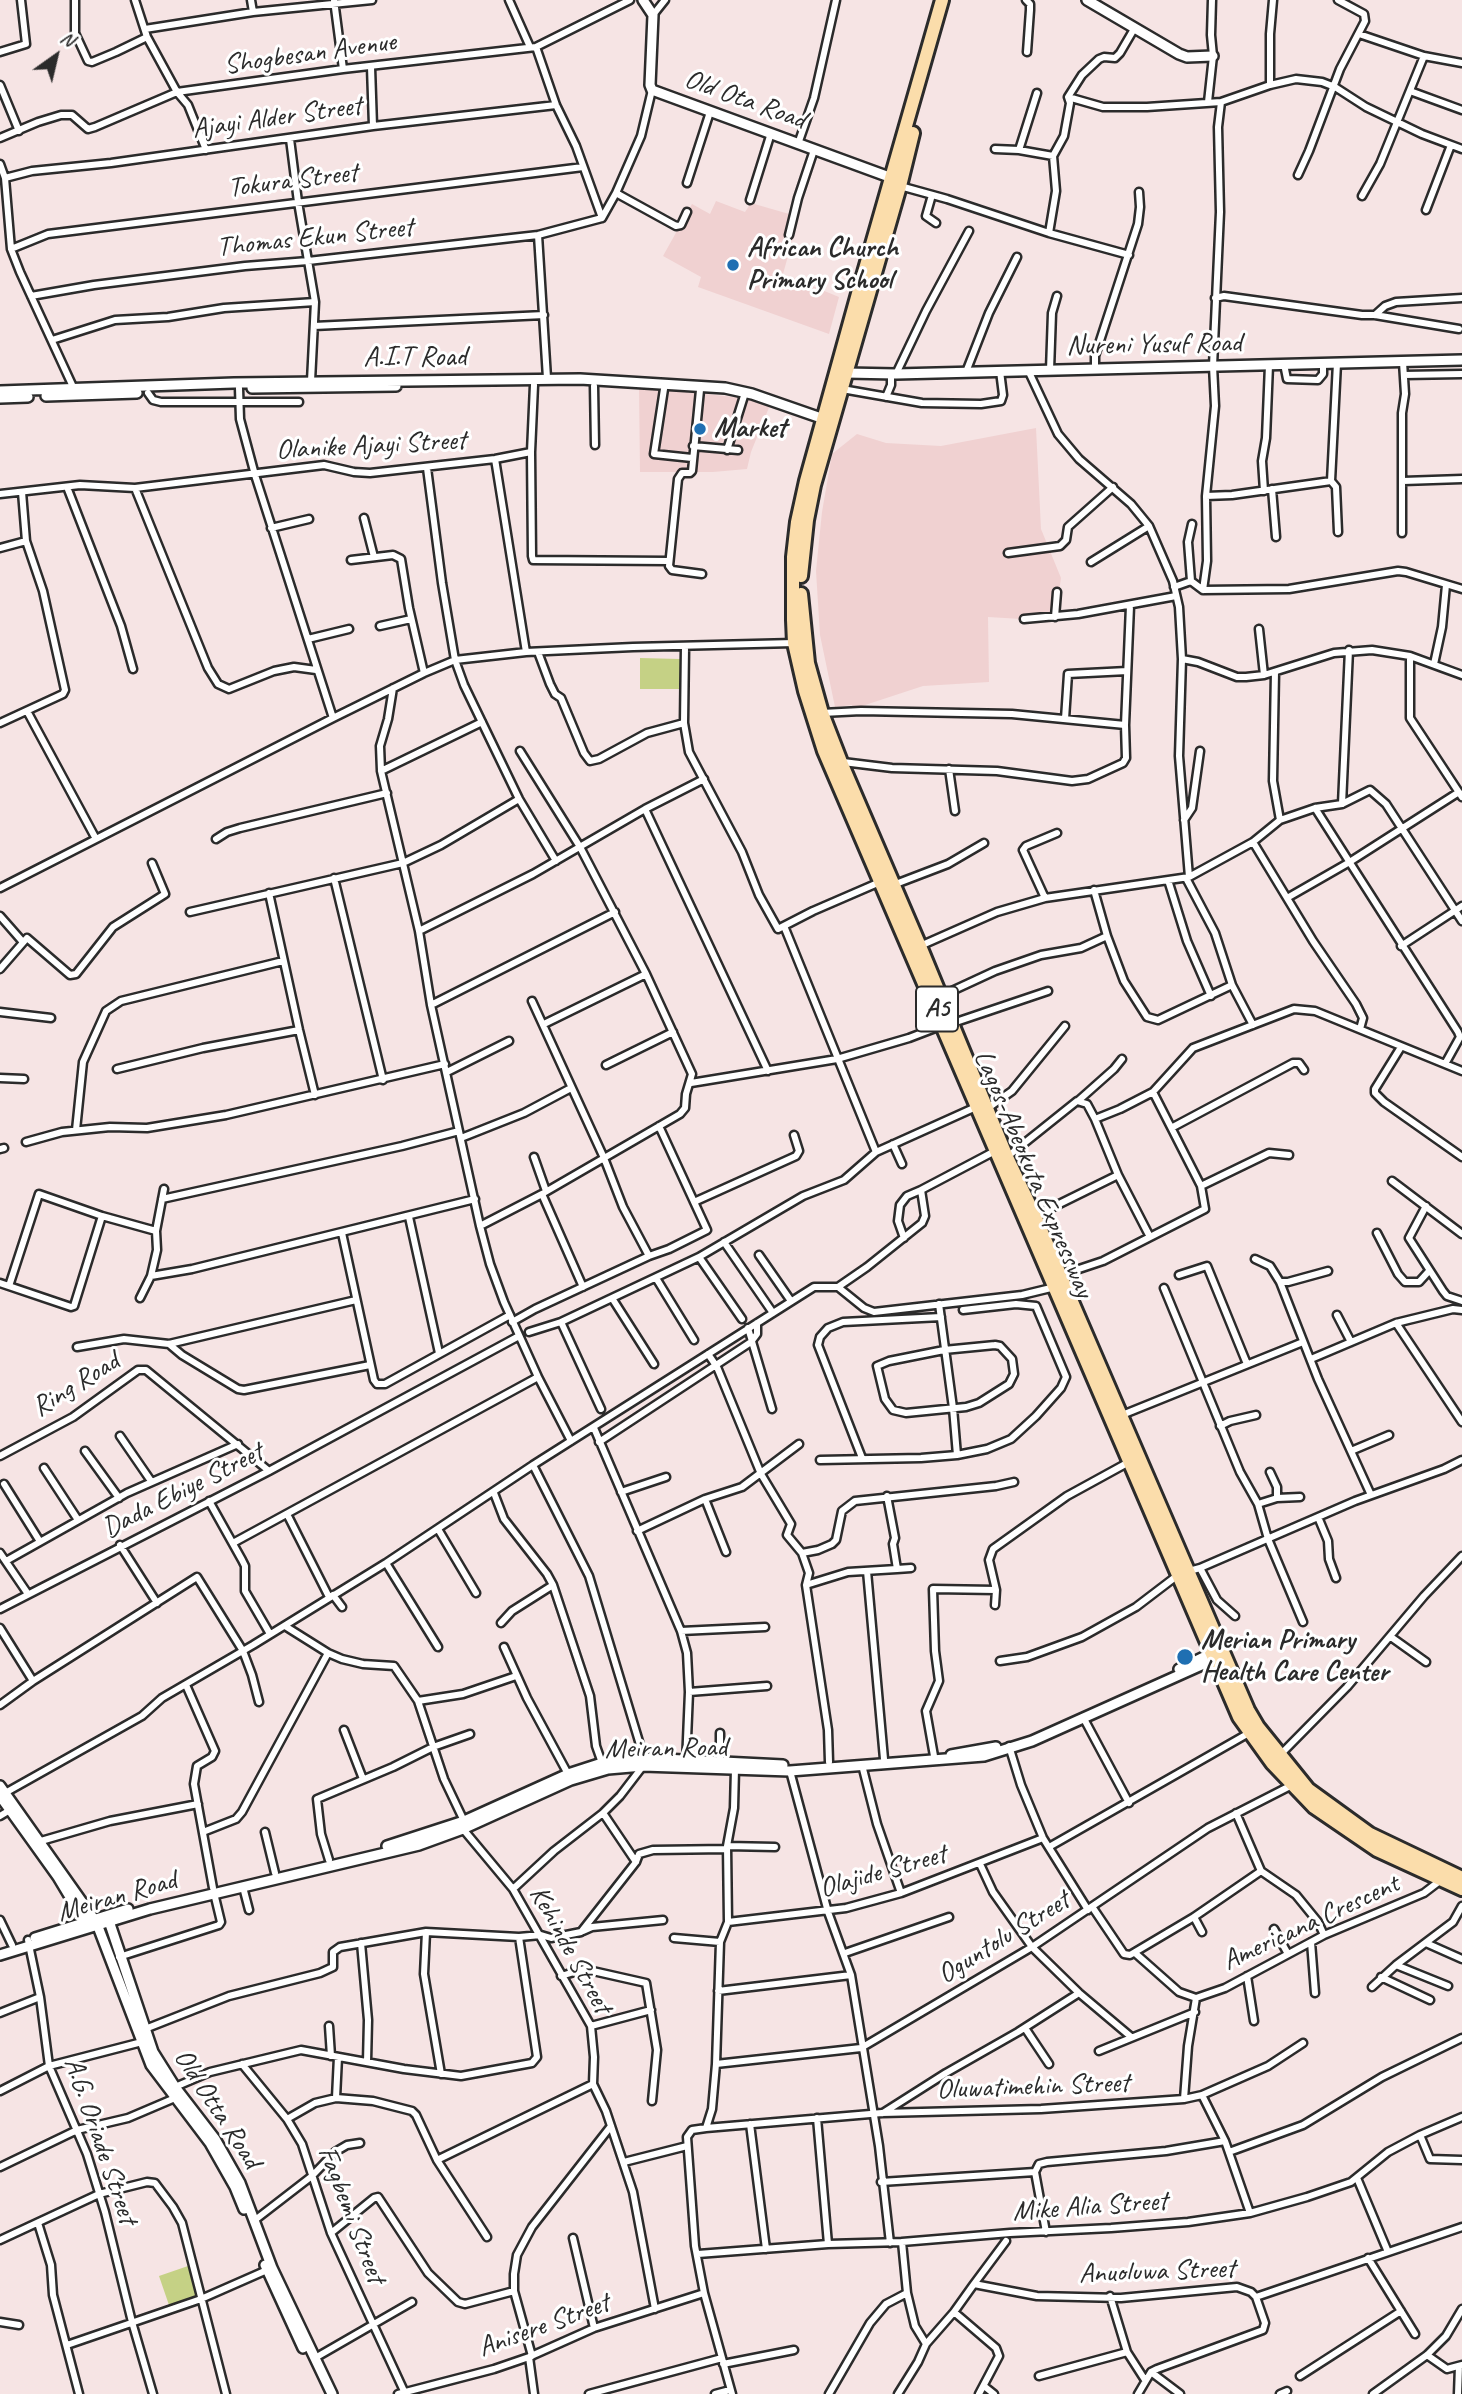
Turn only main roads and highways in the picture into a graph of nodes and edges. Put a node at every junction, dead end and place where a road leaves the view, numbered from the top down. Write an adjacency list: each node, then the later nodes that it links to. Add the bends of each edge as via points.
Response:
1 (942, 0): 3 (highway, Lagos-Abeokuta Expressway / A5)
2 (948, 0): 3 (highway, Lagos-Abeokuta Expressway / A5)
3 (896, 182): 4 (highway, Lagos-Abeokuta Expressway / A5, via 814,485 800,590 808,663 822,713); 4 (highway, Lagos-Abeokuta Expressway / A5, via 823,421 797,522 793,557 794,643 805,691 824,751)
4 (887, 883): 5 (highway, Lagos-Abeokuta Expressway / A5); 5 (highway, Lagos-Abeokuta Expressway / A5, via 920,946)
5 (948, 1024): 6 (highway, Lagos-Abeokuta Expressway / A5)
6 (1001, 1154): 7 (highway, Lagos-Abeokuta Expressway / A5); 7 (highway, Lagos-Abeokuta Expressway / A5, via 1035,1216)
7 (1057, 1281): 8 (highway, Lagos-Abeokuta Expressway / A5, via 1120,1416); 8 (highway, Lagos-Abeokuta Expressway / A5, via 1129,1462)
8 (1182, 1573): 9 (highway, Lagos-Abeokuta Expressway / A5, via 1248,1710 1308,1789 1370,1834); 10 (highway, Lagos-Abeokuta Expressway / A5, via 1234,1706 1249,1733 1292,1785 1314,1807 1366,1843)
9 (1462, 1878)
10 (1462, 1889)

